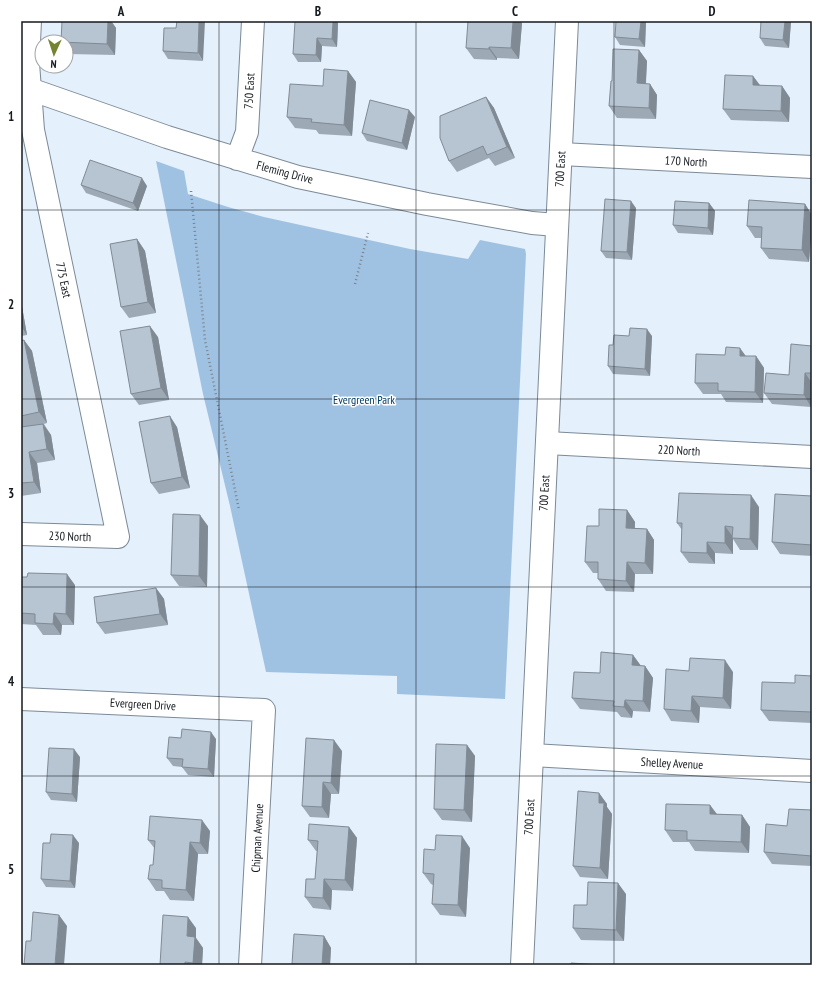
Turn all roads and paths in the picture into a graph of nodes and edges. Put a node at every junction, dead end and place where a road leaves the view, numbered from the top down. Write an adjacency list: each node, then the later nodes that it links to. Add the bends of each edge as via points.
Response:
1 (30, 21): 4 (street, 775 East)
2 (252, 21): 6 (street, 750 East, via 247,132)
3 (567, 21): 5 (street, 700 East)
4 (25, 87): 6 (street, Fleming Drive); 16 (street, 775 East)
5 (560, 154): 7 (street, 170 North); 9 (street, 700 East)
6 (237, 159): 9 (street, Fleming Drive, via 298,177 412,201 532,223)
7 (812, 167)
8 (191, 191): 14 (path, via 205,340)
9 (557, 225): 12 (street, 700 East)
10 (368, 233): 11 (path)
11 (355, 284)
12 (546, 443): 13 (street, 220 North); 19 (street, 700 East)
13 (812, 457)
14 (239, 510)
15 (21, 534): 16 (street, 230 North)
16 (118, 537)
17 (21, 699): 18 (street, Evergreen Drive)
18 (264, 710): 21 (street, Chipman Avenue)
19 (532, 756): 20 (street, Shelley Avenue); 22 (street, 700 East)
20 (812, 771)
21 (250, 965)
22 (522, 965)

